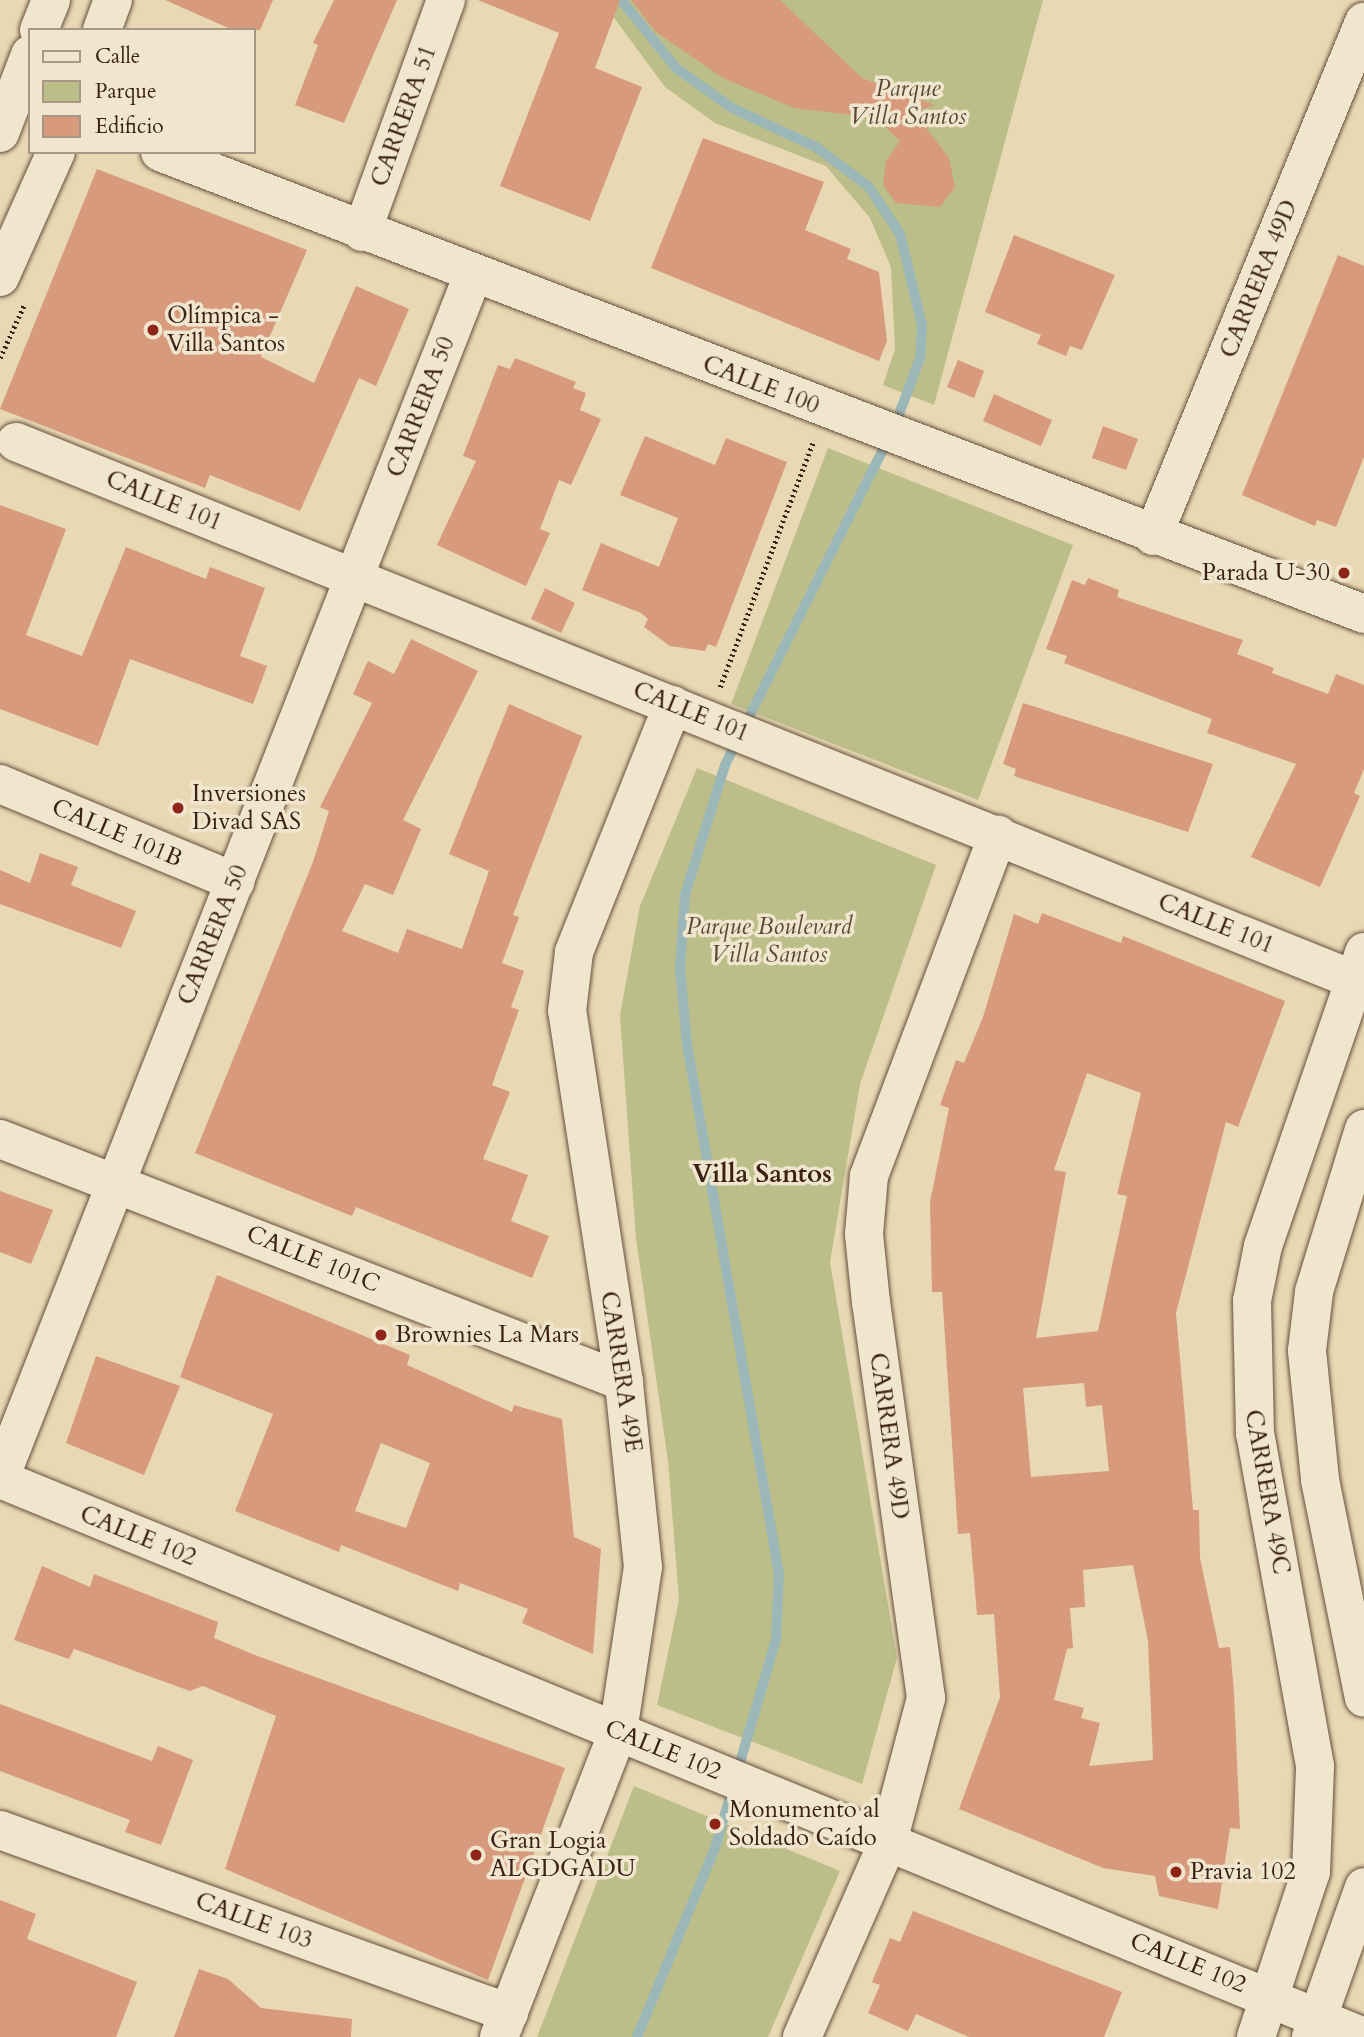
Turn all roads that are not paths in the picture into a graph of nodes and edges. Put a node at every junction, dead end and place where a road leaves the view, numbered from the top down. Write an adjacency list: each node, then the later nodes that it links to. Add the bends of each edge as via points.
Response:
1 (51, 0): 5 (street)
2 (113, 0): 6 (street)
3 (446, 0): 12 (street, CARRERA 51)
4 (1364, 22): 16 (street, CARRERA 49D)
5 (40, 28)
6 (103, 28)
7 (28, 60): 8 (street)
8 (14, 98): 9 (street)
9 (0, 133)
10 (55, 154): 14 (street)
11 (165, 154): 12 (street, CALLE 100)
12 (362, 232): 13 (street, CALLE 100)
13 (473, 275): 16 (street, CALLE 100); 17 (street, CARRERA 50)
14 (0, 276)
15 (16, 442): 17 (street, CALLE 101)
16 (1153, 536): 18 (street, CALLE 100)
17 (354, 577): 19 (street, CALLE 101); 22 (street, CARRERA 50)
18 (1364, 614)
19 (673, 705): 21 (street, CALLE 101); 27 (street, CARRERA 49E, via 574,952 567,1011)
20 (0, 784): 22 (street, CALLE 101B)
21 (998, 835): 23 (street, CALLE 101); 32 (street, CARRERA 49D, via 869,1176 864,1234 871,1303 926,1698)
22 (235, 882): 26 (street, CARRERA 50)
23 (1361, 972): 34 (street, CARRERA 49C, via 1263,1246 1250,1333 1255,1434 1315,1766 1311,1872)
24 (1364, 1129): 29 (street, via 1314,1292 1307,1351 1320,1480)
25 (0, 1139): 26 (street, CALLE 101C)
26 (113, 1180): 27 (street, CALLE 101C); 28 (street, CARRERA 50)
27 (624, 1382): 30 (street, CARRERA 49E, via 643,1567)
28 (0, 1479): 30 (street, CALLE 102)
29 (1364, 1698)
30 (618, 1732): 32 (street, CALLE 102); 35 (street, CARRERA 49E)
31 (0, 1830): 35 (street, CALLE 103)
32 (888, 1842): 34 (street, CALLE 102); 37 (street, CARRERA 49D)
33 (1364, 1886): 36 (street)
34 (1273, 1998): 36 (street, CALLE 102); 38 (street, CARRERA 49C)
35 (504, 2025)
36 (1315, 2027): 39 (street, CALLE 102)
37 (802, 2037)
38 (1256, 2037)
39 (1364, 2037)

